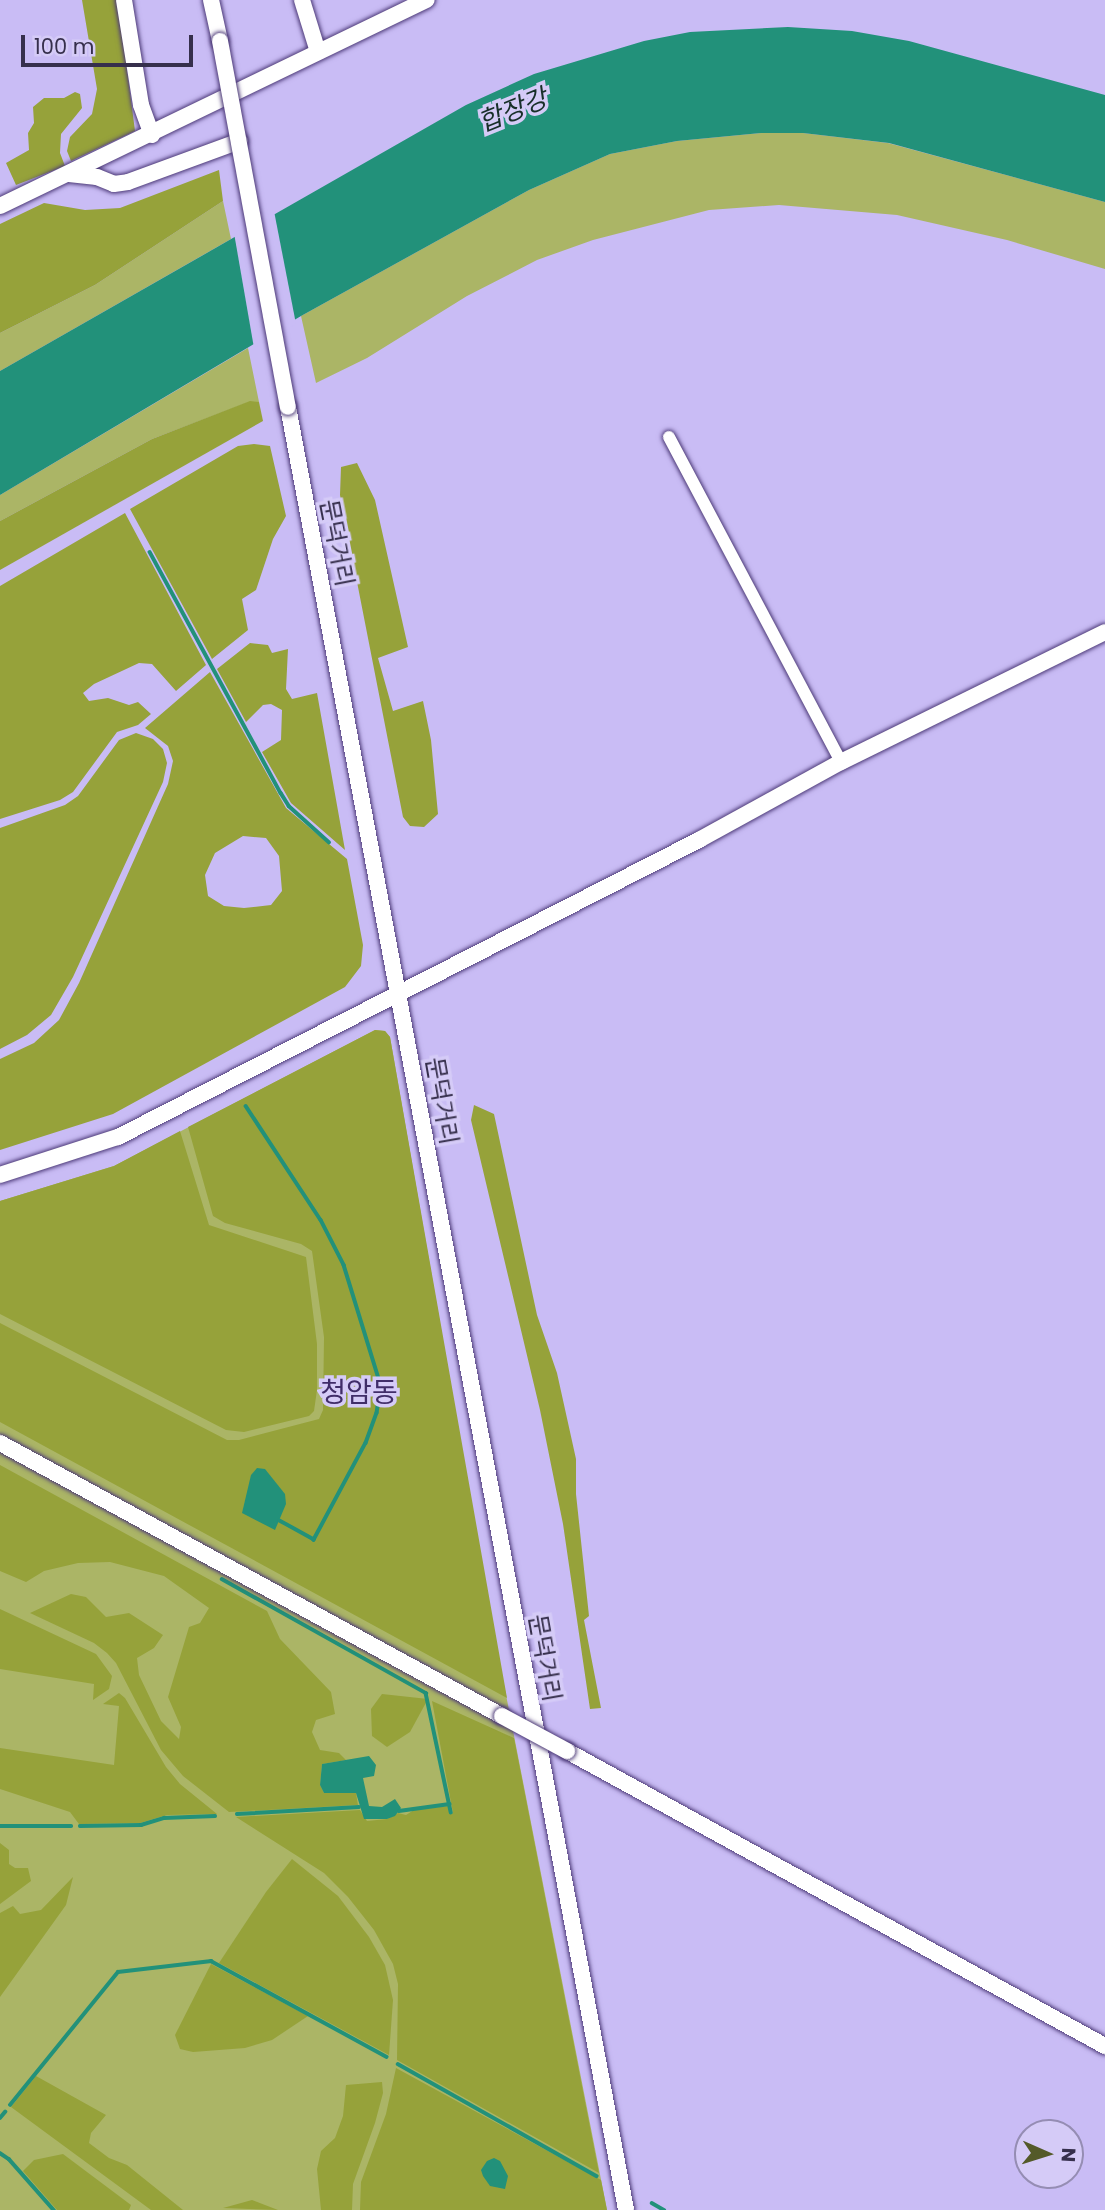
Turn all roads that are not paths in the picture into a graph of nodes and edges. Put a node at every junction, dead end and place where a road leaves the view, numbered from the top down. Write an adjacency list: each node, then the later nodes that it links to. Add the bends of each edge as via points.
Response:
1 (124, 0): 6 (street, via 141,105)
2 (211, 0): 7 (street, 문덕거리, bridge)
3 (302, 0): 5 (street)
4 (427, 0): 5 (street)
5 (318, 52): 6 (street)
6 (152, 135): 8 (street)
7 (240, 141): 8 (street, via 128,182 114,184); 13 (street, 문덕거리, bridge)
8 (68, 173): 9 (street)
9 (0, 206)
10 (669, 437): 12 (street)
11 (1105, 632): 12 (street)
12 (841, 762): 13 (street, via 699,841)
13 (399, 991): 14 (street, via 118,1137); 17 (street, 문덕거리)
14 (0, 1175)
15 (0, 1443): 16 (street, bridge)
16 (1105, 2046)
17 (626, 2210)

